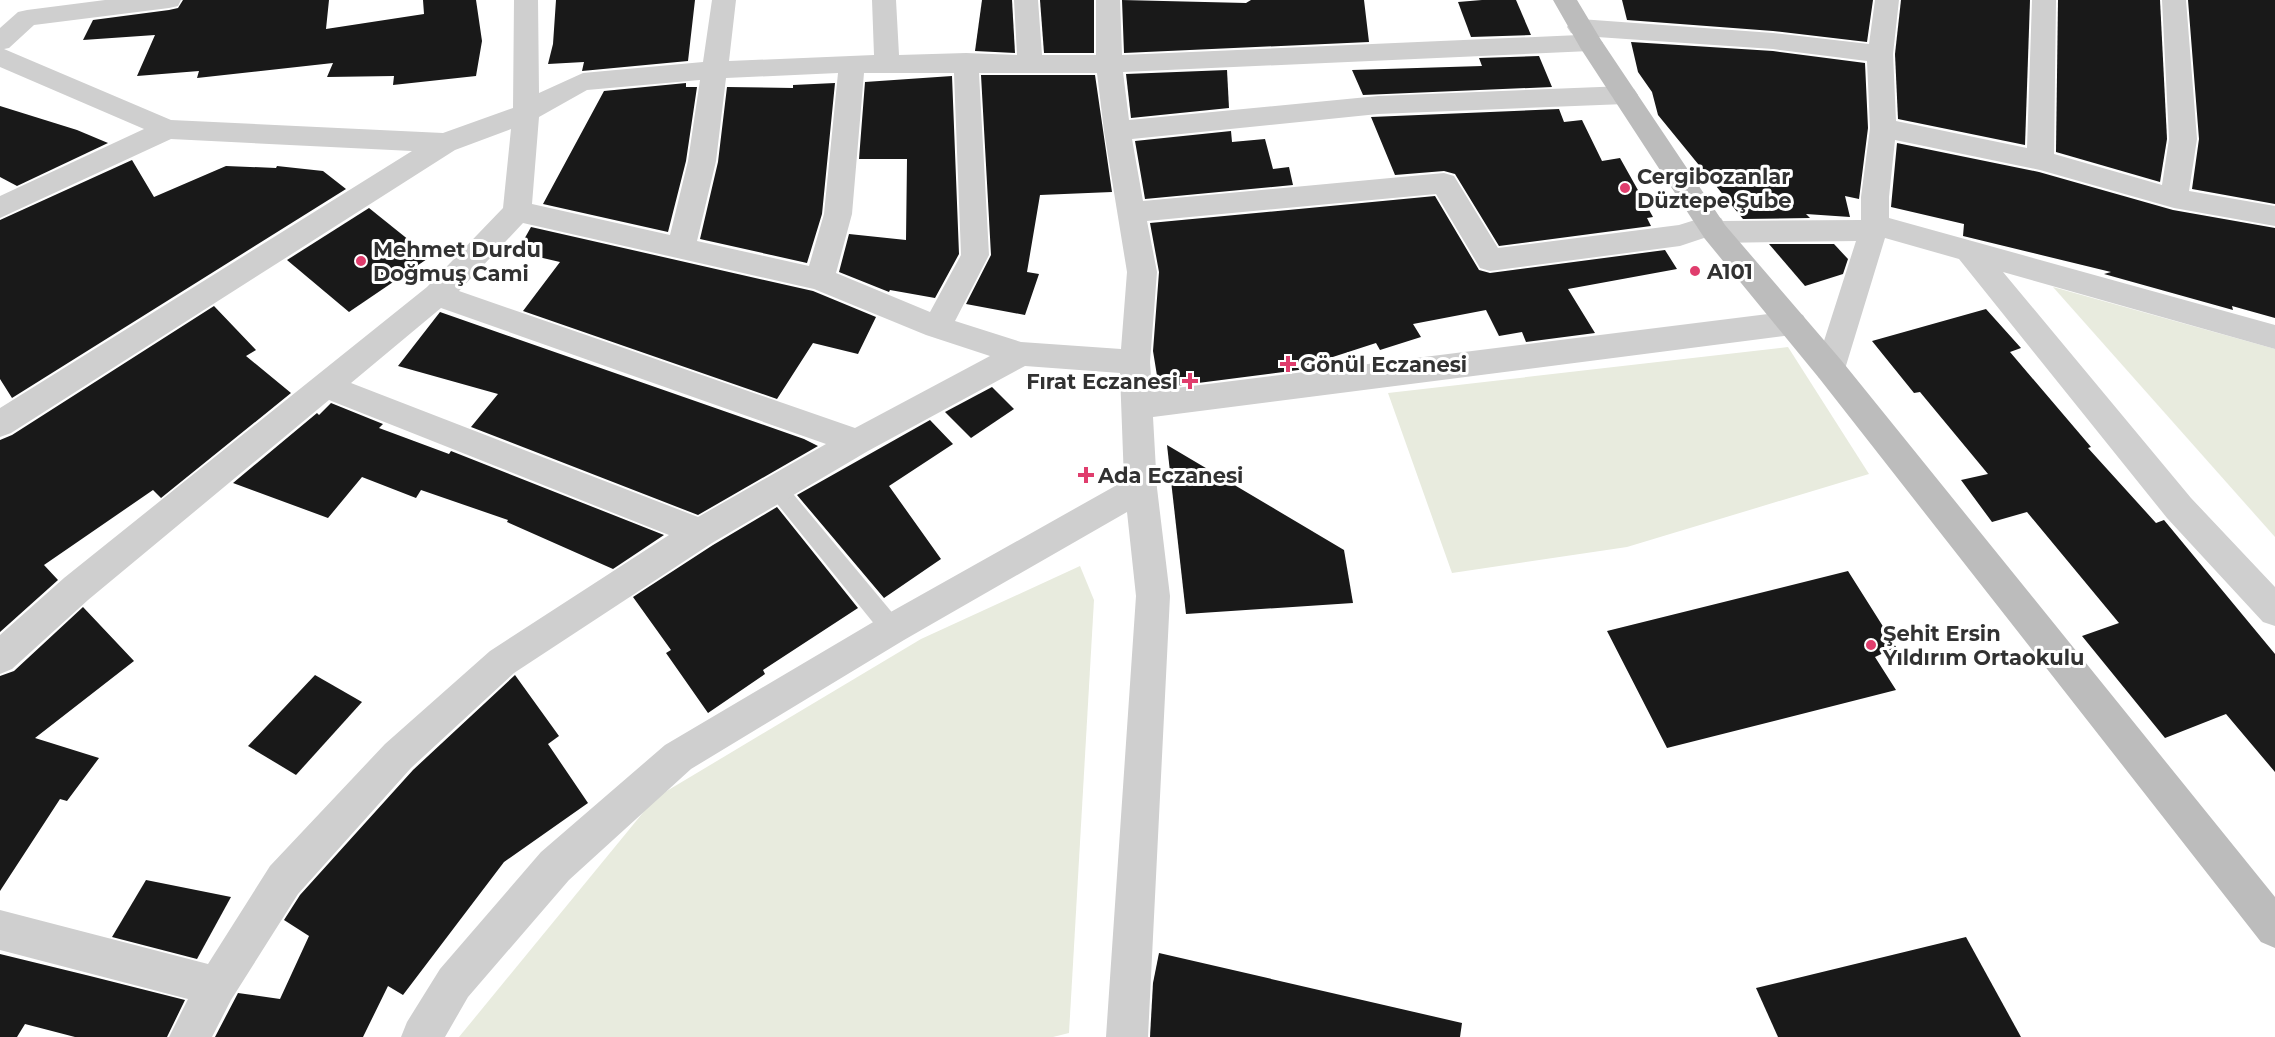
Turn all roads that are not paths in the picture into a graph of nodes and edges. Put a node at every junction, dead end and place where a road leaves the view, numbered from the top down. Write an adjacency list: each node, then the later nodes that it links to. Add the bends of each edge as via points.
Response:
1 (45, 0): 11 (street)
2 (169, 0): 11 (street)
3 (526, 0): 23 (street)
4 (724, 0): 21 (street)
5 (884, 0): 18 (street)
6 (1026, 0): 17 (street)
7 (1108, 0): 20 (street)
8 (1887, 0): 14 (street)
9 (2044, 0): 28 (street)
10 (2174, 0): 29 (street, via 2183,139)
11 (27, 18): 13 (street)
12 (1578, 23): 14 (street); 20 (street); 22 (main road)
13 (0, 42)
14 (1880, 54): 24 (street)
15 (0, 57): 25 (street)
16 (966, 62): 17 (street); 18 (street); 41 (street, via 975,255)
17 (1030, 62): 20 (street)
18 (887, 63): 19 (street)
19 (852, 64): 21 (street); 38 (street, via 838,214)
20 (1109, 64): 26 (street)
21 (716, 70): 23 (street, via 583,82); 36 (street, via 702,161)
22 (1625, 95): 26 (street, via 1378,105); 35 (main road)
23 (526, 113): 27 (street); 31 (street)
24 (1883, 128): 28 (street); 34 (street)
25 (168, 129): 27 (street); 30 (street)
26 (1117, 131): 32 (street)
27 (445, 144): 48 (street)
28 (2040, 160): 29 (street)
29 (2174, 198): 33 (street)
30 (0, 208)
31 (518, 211): 36 (street); 39 (street)
32 (1132, 212): 35 (street, via 1444,183 1490,260); 44 (street, via 1142,272)
33 (2275, 216)
34 (1874, 227): 35 (street); 37 (street); 45 (street)
35 (1713, 228): 40 (main road)
36 (681, 247): 38 (street)
37 (1969, 251): 42 (street); 53 (street, via 2179,508)
38 (820, 279): 41 (street)
39 (436, 295): 46 (street); 49 (street)
40 (1792, 323): 45 (main road); 47 (street)
41 (937, 327): 43 (street)
42 (2275, 337)
43 (1021, 354): 44 (street); 49 (street)
44 (1135, 362): 47 (street)
45 (1830, 369): 56 (main road)
46 (326, 386): 52 (street); 55 (street, via 76,589)
47 (1137, 406): 50 (street)
48 (0, 424)
49 (857, 442): 51 (street)
50 (1141, 488): 54 (street); 61 (street, via 1153,596)
51 (777, 489): 52 (street); 54 (lane)
52 (700, 533): 58 (street, via 502,662 398,756 284,880)
53 (2275, 611)
54 (892, 629): 60 (street, via 678,757 555,866 454,983)
55 (0, 658)
56 (2275, 927)
57 (0, 930): 58 (street)
58 (217, 986): 59 (street)
59 (190, 1037)
60 (422, 1037)
61 (1127, 1037)

